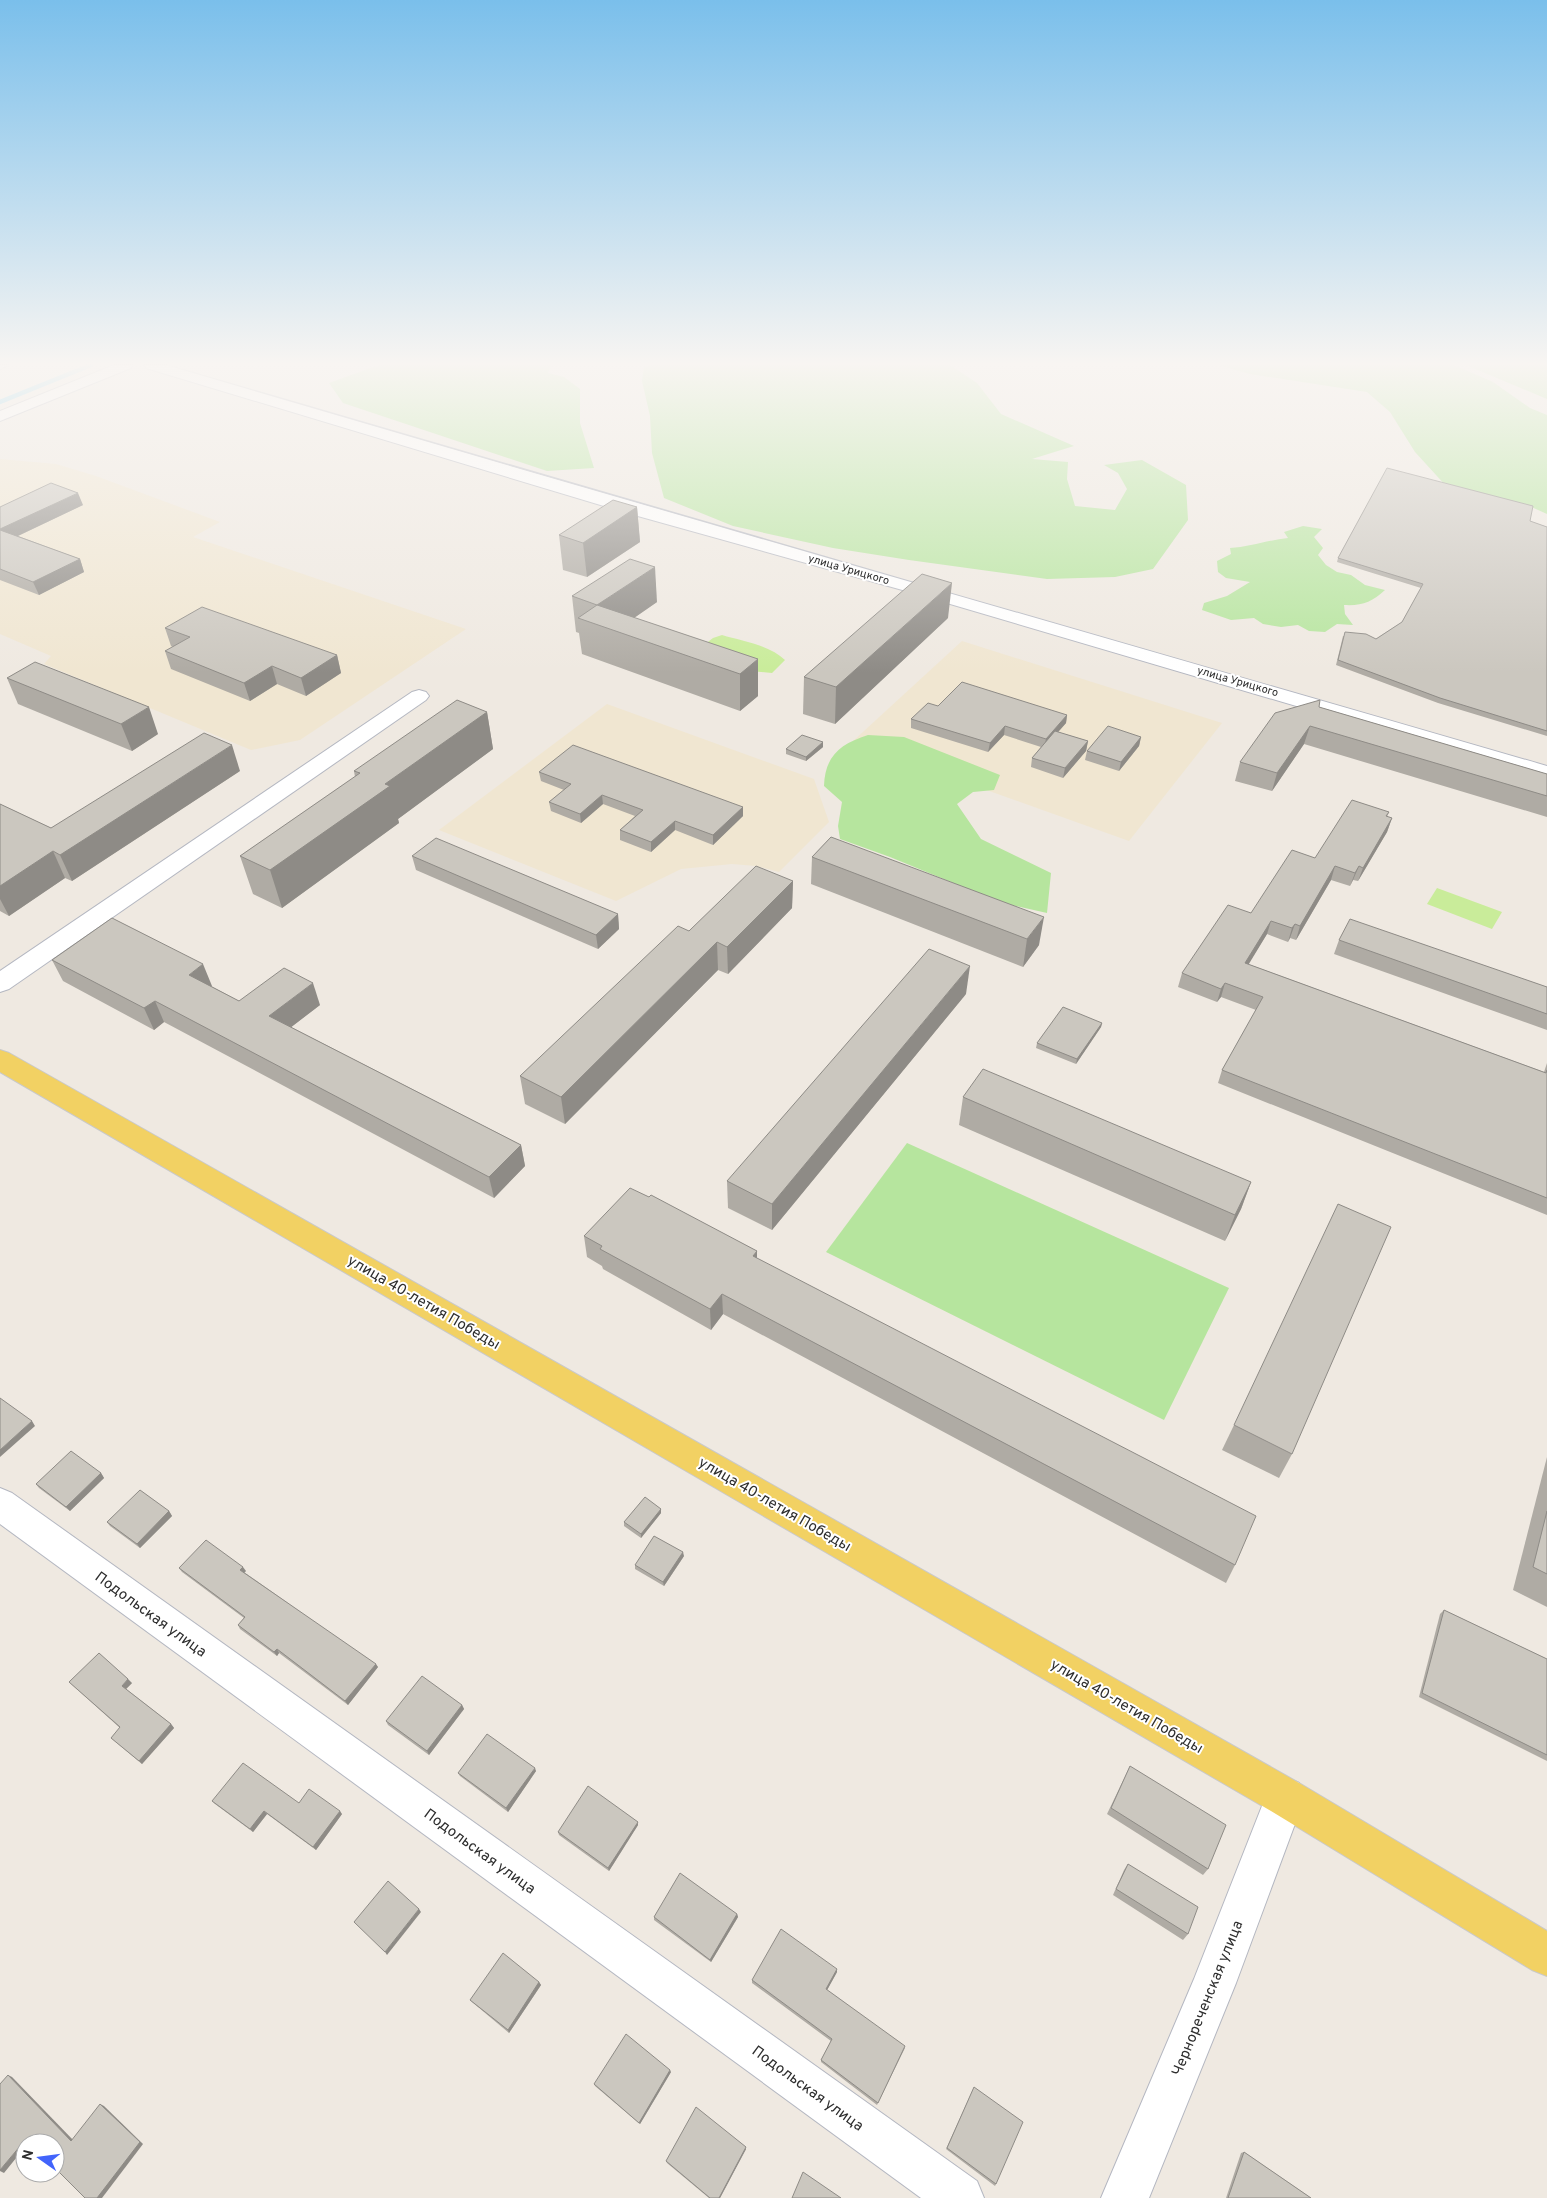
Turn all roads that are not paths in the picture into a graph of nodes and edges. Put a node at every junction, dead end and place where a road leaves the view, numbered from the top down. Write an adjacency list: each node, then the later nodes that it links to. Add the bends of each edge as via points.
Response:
1 (495, 468): 3 (street, улица Урицкого)
2 (419, 696): 4 (street)
3 (1547, 773)
4 (0, 983)
5 (0, 1060): 7 (main road, улица 40-летия Победы)
6 (0, 1504): 9 (street, Подольская улица)
7 (1285, 1797): 8 (main road, улица 40-летия Победы); 10 (street, Чернореченская улица, via 1214,1983)
8 (1547, 1955)
9 (960, 2198)
10 (1125, 2198)

